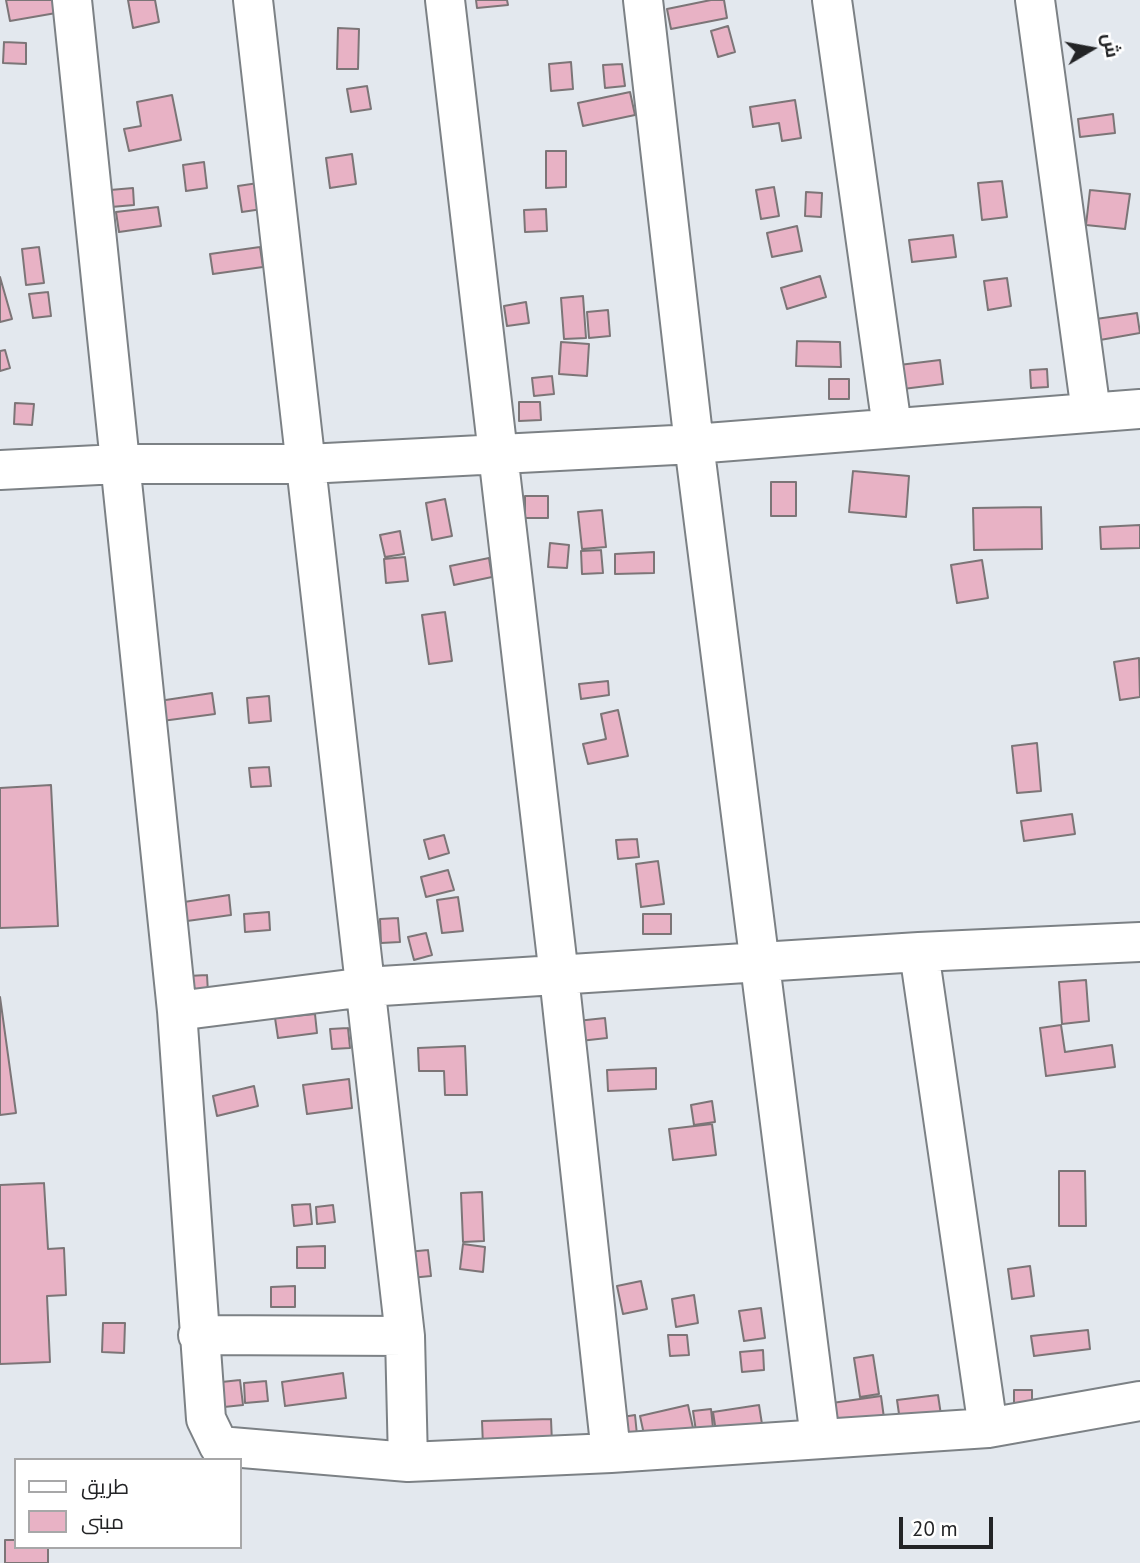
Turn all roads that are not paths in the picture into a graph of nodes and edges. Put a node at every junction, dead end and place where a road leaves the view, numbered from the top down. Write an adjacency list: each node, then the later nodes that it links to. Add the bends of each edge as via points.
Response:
1 (72, 0): 12 (street)
2 (253, 0): 13 (street)
3 (445, 0): 11 (street)
4 (643, 0): 10 (street)
5 (832, 0): 9 (street)
6 (1035, 0): 8 (street)
7 (1140, 409): 8 (street)
8 (1091, 412): 9 (street)
9 (892, 427): 10 (street)
10 (694, 443): 11 (street); 17 (street)
11 (499, 454): 13 (street); 18 (street)
12 (118, 464): 13 (street); 14 (street); 20 (street)
13 (307, 464): 19 (street)
14 (0, 470)
15 (1140, 942): 16 (street)
16 (919, 952): 17 (street); 24 (street)
17 (760, 963): 18 (street); 25 (street)
18 (559, 976): 19 (street); 26 (street)
19 (366, 988): 20 (street); 22 (street)
20 (177, 1011): 21 (street)
21 (198, 1335): 22 (street); 27 (street, via 206,1419 219,1446)
22 (405, 1336): 27 (street)
23 (1140, 1401): 24 (street)
24 (988, 1428): 25 (street)
25 (820, 1438): 26 (street)
26 (611, 1453): 27 (street)
27 (408, 1462)

